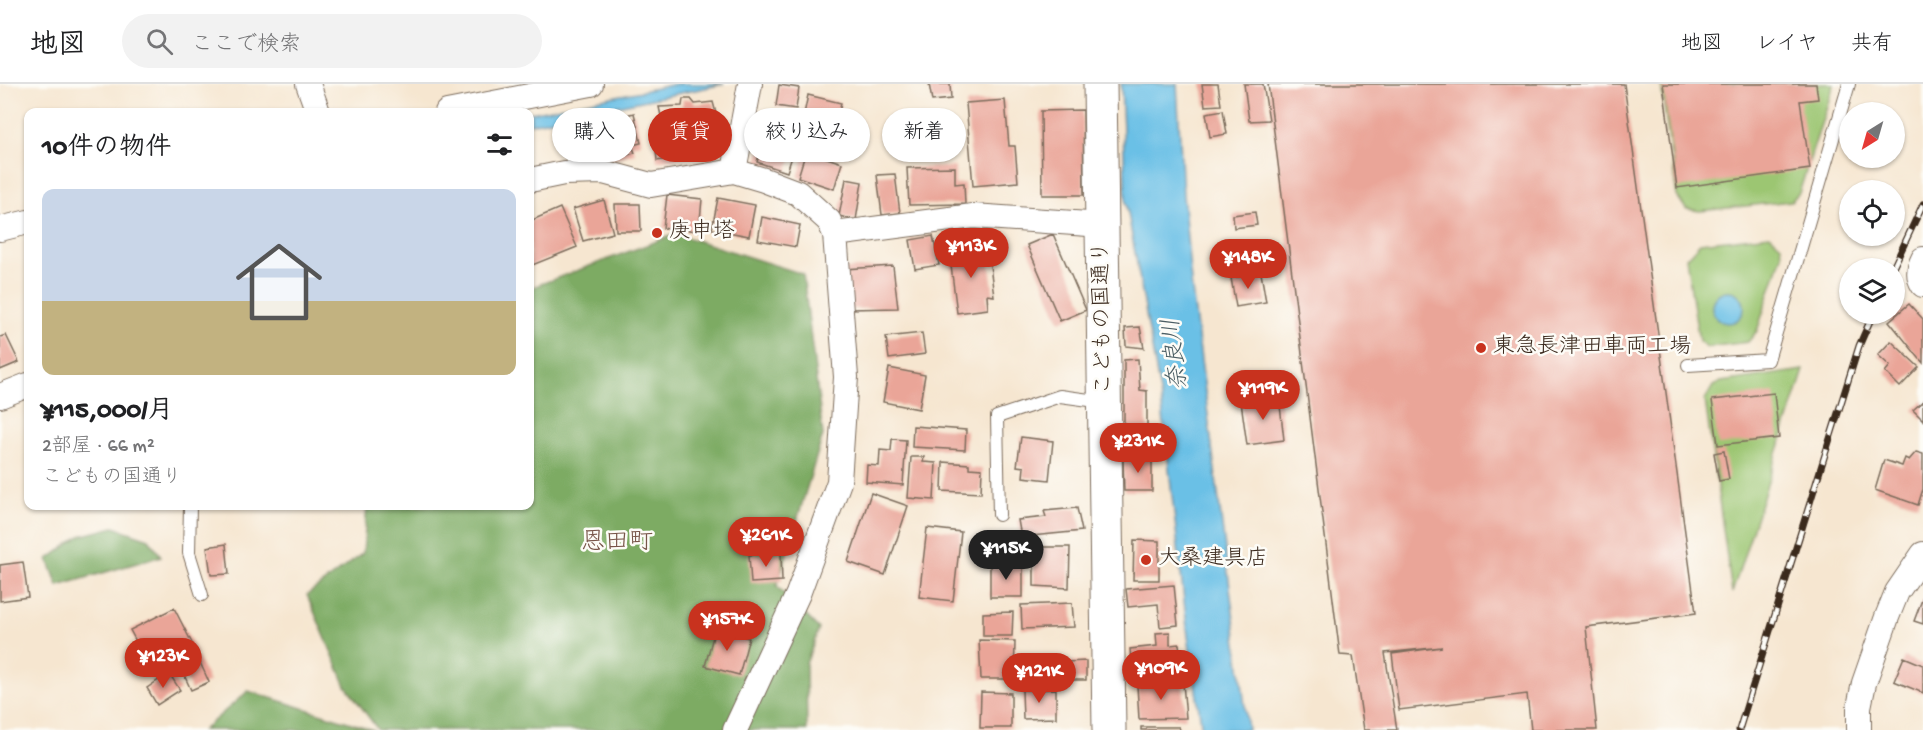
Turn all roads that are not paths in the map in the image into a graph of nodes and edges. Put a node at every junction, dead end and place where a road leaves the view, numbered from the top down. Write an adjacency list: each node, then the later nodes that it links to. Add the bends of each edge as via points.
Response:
1 (308, 84): 6 (street)
2 (591, 84): 7 (street)
3 (1849, 84): 16 (lane, via 1768,360)
4 (1100, 85): 11 (main road, こどもの国通り)
5 (750, 86): 8 (street)
6 (317, 108)
7 (468, 108)
8 (734, 171): 9 (street, via 651,185 603,172 564,173); 13 (street, via 798,194 829,220)
9 (534, 179)
10 (24, 223): 12 (street)
11 (1103, 225): 13 (street, via 973,216); 19 (main road, こどもの国通り)
12 (0, 229)
13 (835, 234): 24 (street, via 846,377 839,483 798,594)
14 (1923, 259): 15 (street, via 1919,266)
15 (1923, 285)
16 (1688, 365)
17 (24, 387): 18 (street)
18 (0, 396)
19 (1105, 403): 21 (lane, via 1060,396 997,417); 25 (main road, こどもの国通り)
20 (190, 510): 23 (lane, via 189,554)
21 (999, 515)
22 (1923, 554): 26 (street, via 1897,592 1887,617 1864,683)
23 (202, 595)
24 (735, 730)
25 (1109, 730)
26 (1859, 730)

